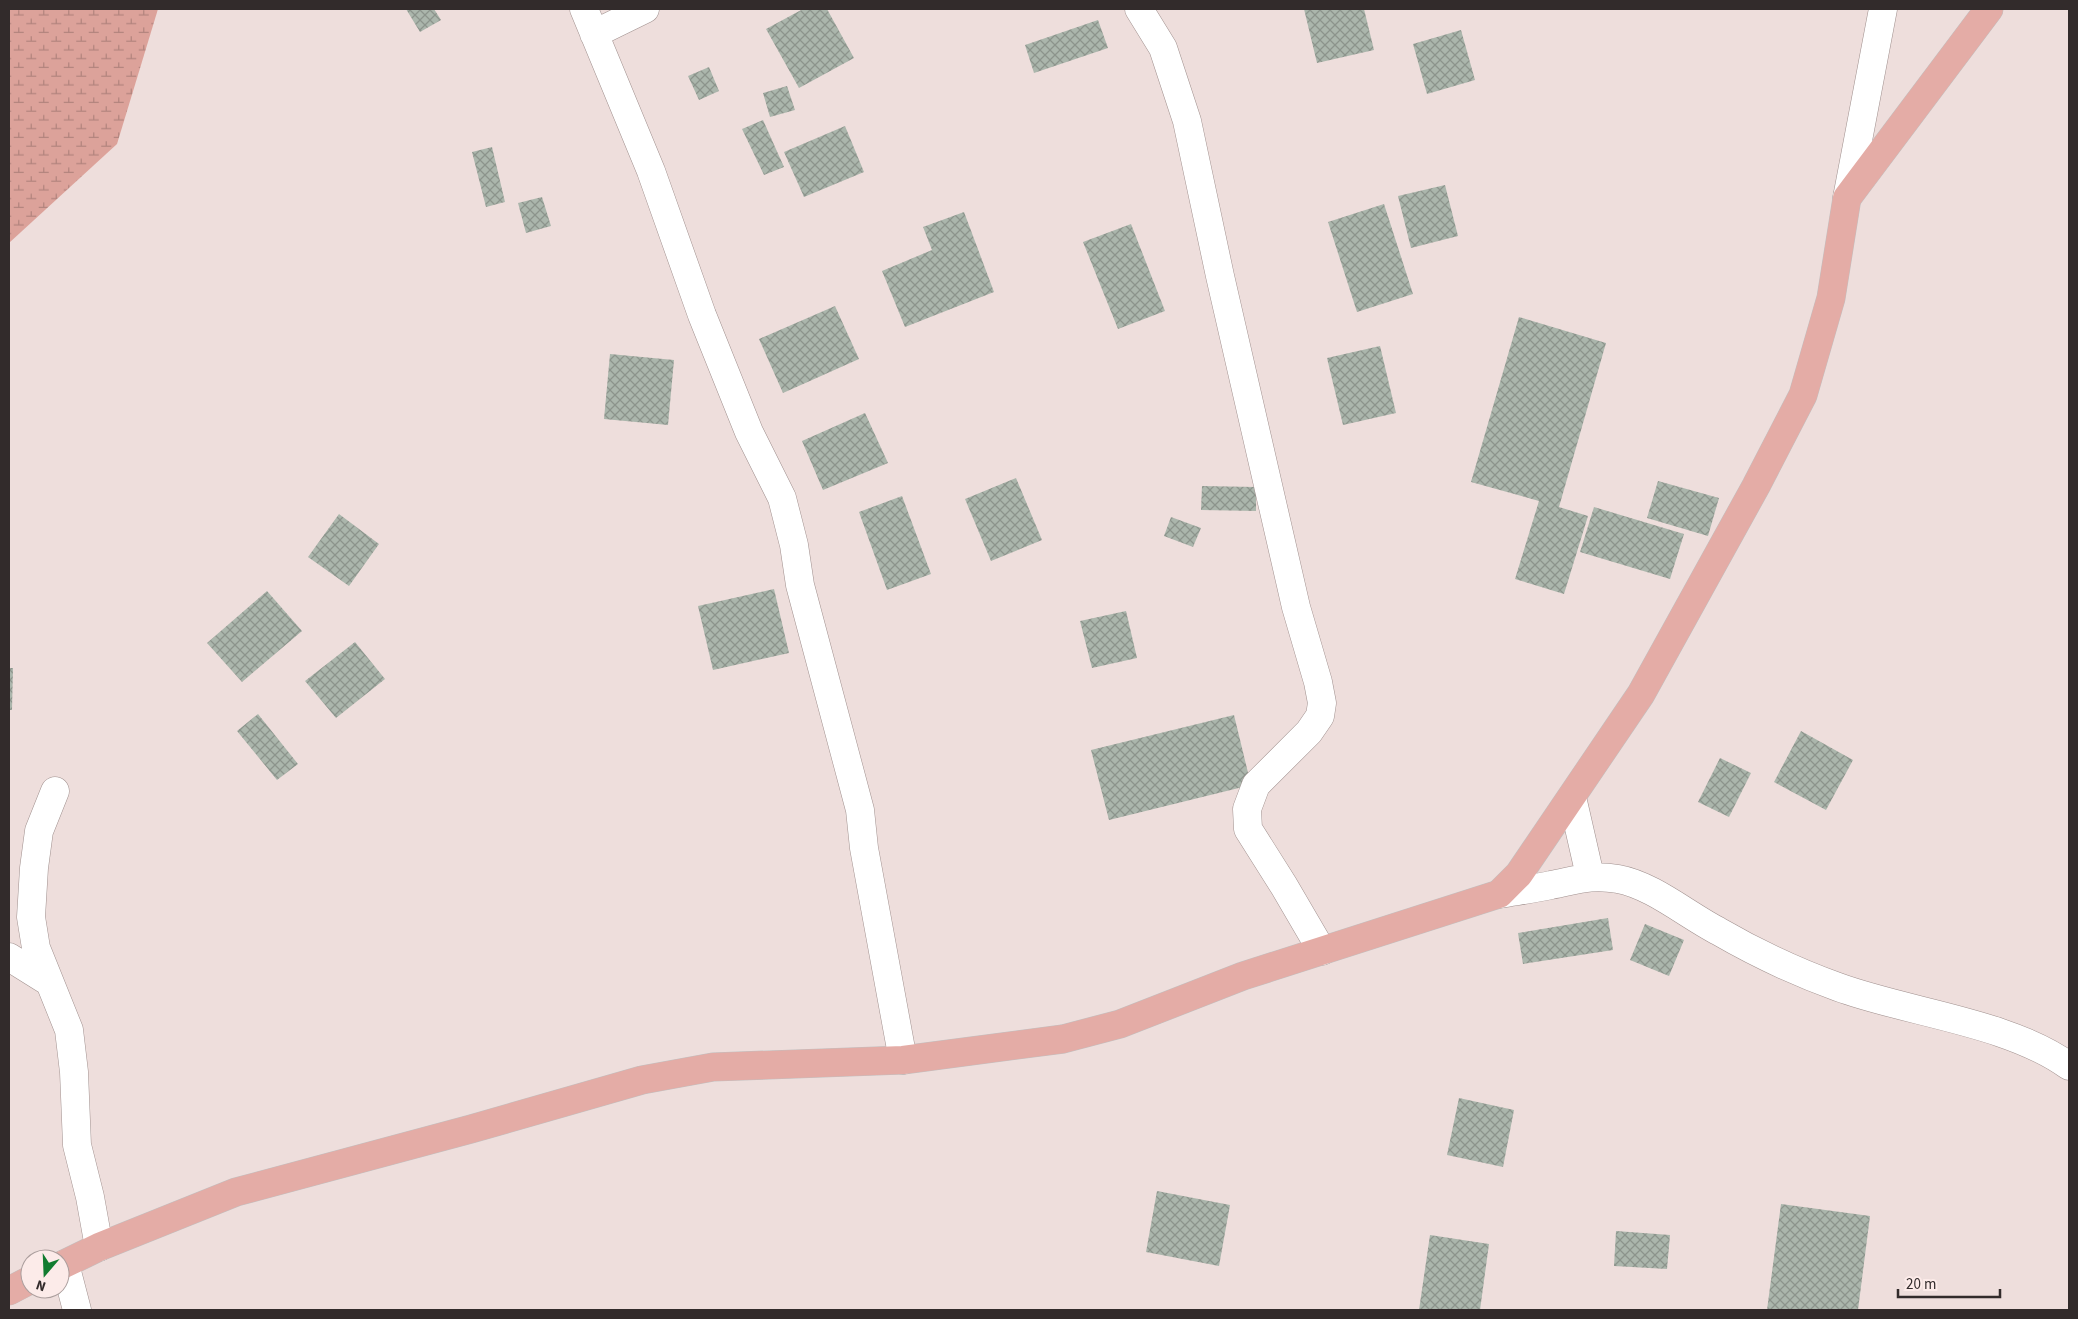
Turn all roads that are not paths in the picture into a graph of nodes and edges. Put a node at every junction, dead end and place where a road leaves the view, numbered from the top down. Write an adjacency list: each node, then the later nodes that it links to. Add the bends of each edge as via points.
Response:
1 (584, 9): 6 (street)
2 (645, 9): 6 (street)
3 (1139, 9): 12 (street, via 1163,48 1187,121 1296,608 1322,703 1320,716 1309,732 1256,785 1247,809 1248,829)
4 (1883, 9): 7 (street)
5 (1989, 9): 7 (main road)
6 (594, 34): 15 (street, via 749,432 782,498 800,585 860,810)
7 (1846, 198): 9 (main road, via 1831,298 1803,395 1641,694)
8 (55, 791): 14 (street, via 39,831 31,917 36,948)
9 (1572, 797): 10 (street); 11 (main road, via 1519,874)
10 (1590, 876): 11 (street); 16 (street, via 1619,879 1644,887 1756,953 1838,988 2031,1044)
11 (1499, 894): 12 (main road)
12 (1322, 951): 15 (main road, via 1243,976 1120,1024 1072,1036)
13 (9, 957): 14 (street)
14 (50, 982): 17 (street, via 68,1030 74,1072 77,1145)
15 (903, 1060): 17 (main road, via 713,1067 642,1080 236,1192)
16 (2069, 1066)
17 (99, 1247): 18 (main road)
18 (70, 1261)
19 (70, 1289): 20 (street)
20 (77, 1310)

